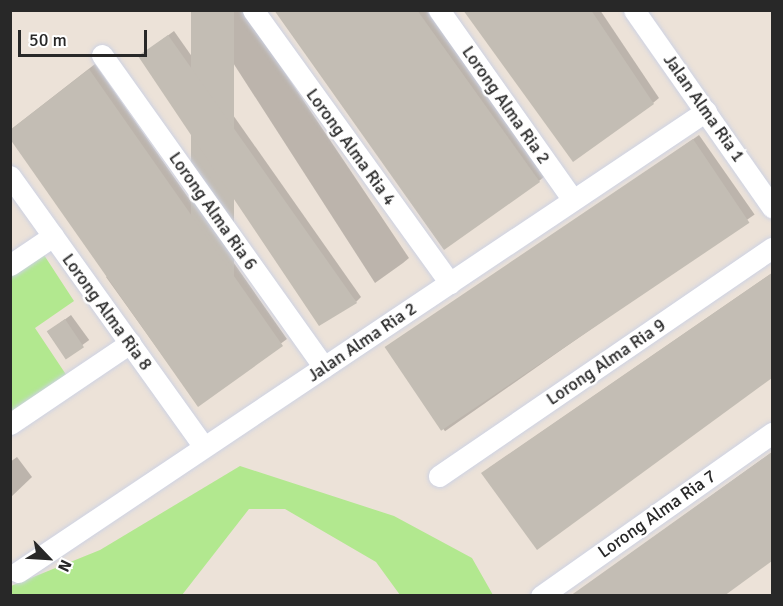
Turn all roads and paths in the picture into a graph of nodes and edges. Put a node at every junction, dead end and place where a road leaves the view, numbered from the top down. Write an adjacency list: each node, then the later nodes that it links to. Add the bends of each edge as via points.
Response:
1 (253, 10): 12 (street, Lorong Alma Ria 4)
2 (440, 10): 7 (street, Lorong Alma Ria 2)
3 (634, 10): 5 (street, Jalan Alma Ria 1)
4 (102, 55): 14 (street, Lorong Alma Ria 6)
5 (706, 111): 7 (street, Jalan Alma Ria 2); 8 (street, Jalan Alma Ria 1)
6 (10, 176): 9 (street, Lorong Alma Ria 8)
7 (573, 200): 12 (street, Jalan Alma Ria 2)
8 (772, 207)
9 (53, 236): 11 (street); 13 (street, Lorong Alma Ria 8)
10 (772, 248): 18 (street, Lorong Alma Ria 9)
11 (10, 266)
12 (450, 283): 14 (street, Jalan Alma Ria 2)
13 (130, 343): 15 (street); 17 (street, Lorong Alma Ria 8)
14 (324, 367): 17 (street, Jalan Alma Ria 2)
15 (10, 424)
16 (772, 433): 20 (street, Lorong Alma Ria 7)
17 (204, 447): 19 (street, Jalan Alma Ria 2)
18 (439, 476)
19 (18, 572)
20 (541, 596)

